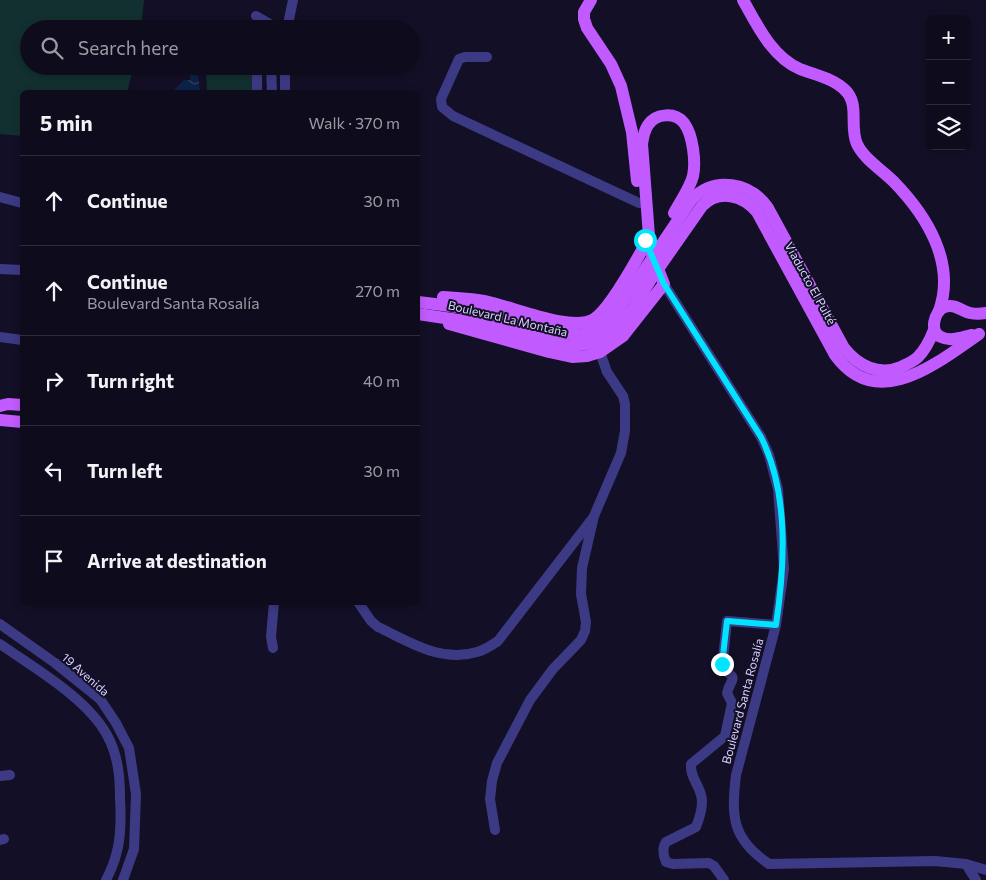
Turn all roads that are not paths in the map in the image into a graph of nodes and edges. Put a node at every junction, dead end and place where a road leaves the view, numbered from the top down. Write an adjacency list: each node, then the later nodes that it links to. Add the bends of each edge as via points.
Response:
1 (293, 0): 6 (street)
2 (591, 0): 16 (main road, via 584,19 621,86 632,132)
3 (744, 0): 21 (main road, via 766,39 784,60 832,80 845,90 853,107 857,143 923,216 942,261)
4 (256, 16): 5 (street)
5 (263, 20)
6 (289, 20)
7 (487, 57): 16 (street, via 460,59 441,99 442,107 453,116)
8 (257, 75): 11 (street)
9 (272, 75): 12 (street)
10 (285, 75): 13 (street)
11 (257, 90)
12 (272, 90)
13 (285, 90)
14 (0, 197): 15 (street)
15 (20, 202)
16 (639, 203): 18 (main road)
17 (667, 234): 18 (main road, via 668,224 692,180 694,163 686,126 678,118 666,115 650,122 642,144); 22 (main road, Viaducto El Pulté); 29 (main road, Viaducto El Pulté, via 692,199 702,191 720,185 742,187 758,196 768,208 844,348 857,362 879,370 898,368 917,358)
18 (648, 246): 22 (main road); 23 (main road, via 600,314 587,322 568,323 476,300 436,297)
19 (0, 269): 20 (street)
20 (20, 270)
21 (942, 276): 24 (main road); 25 (main road, Viaducto El Pulté, via 944,293)
22 (655, 277): 23 (main road, Boulevard La Montaña, via 599,328 583,334 472,309); 28 (main road, Boulevard La Montaña, via 617,328 602,340 588,345 562,345 508,329); 30 (main road, Viaducto El Pulté, via 702,206 721,196 735,196 748,202 757,212 835,355 858,376 880,382 910,377); 33 (main road, via 626,333); 44 (street, Boulevard Santa Rosalía, via 722,374 770,455 780,501 784,569)
23 (421, 303)
24 (960, 308): 25 (main road, via 949,306); 26 (main road, via 971,313)
25 (939, 311): 29 (main road, Viaducto El Pulté)
26 (986, 313)
27 (420, 314): 28 (main road, Boulevard La Montaña)
28 (436, 316): 33 (main road, via 450,325 549,352 572,357)
29 (934, 330): 30 (main road, via 940,337 949,339)
30 (982, 332)
31 (0, 338): 32 (street)
32 (20, 340)
33 (600, 352): 40 (street, via 606,372 623,396 625,421 621,453)
34 (20, 405): 35 (main road)
35 (0, 406)
36 (0, 410): 37 (main road)
37 (20, 412)
38 (0, 420): 39 (main road)
39 (20, 422)
40 (594, 516): 42 (street, via 498,641 478,652 456,655 432,653 378,627); 47 (street, via 582,568 585,631 530,700 497,763 490,799)
41 (274, 605): 46 (street)
42 (360, 605)
43 (0, 624): 51 (street, 19 Avenida, via 100,699 129,748 136,794 134,849)
44 (776, 625): 48 (street, Boulevard Santa Rosalía, via 736,776 735,823 748,847 769,864 911,861); 52 (street, via 727,621 722,668 732,676 727,693 732,703 725,736 691,764 692,777 702,801 696,827 664,845 666,862 709,863)
45 (0, 644): 50 (street, 19 Avenida, via 66,691 106,734 120,774 121,813 117,854)
46 (273, 648)
47 (495, 830)
48 (966, 864): 49 (street, Boulevard Santa Rosalía); 53 (street)
49 (986, 870)
50 (106, 880)
51 (124, 880)
52 (724, 880)
53 (976, 880)

